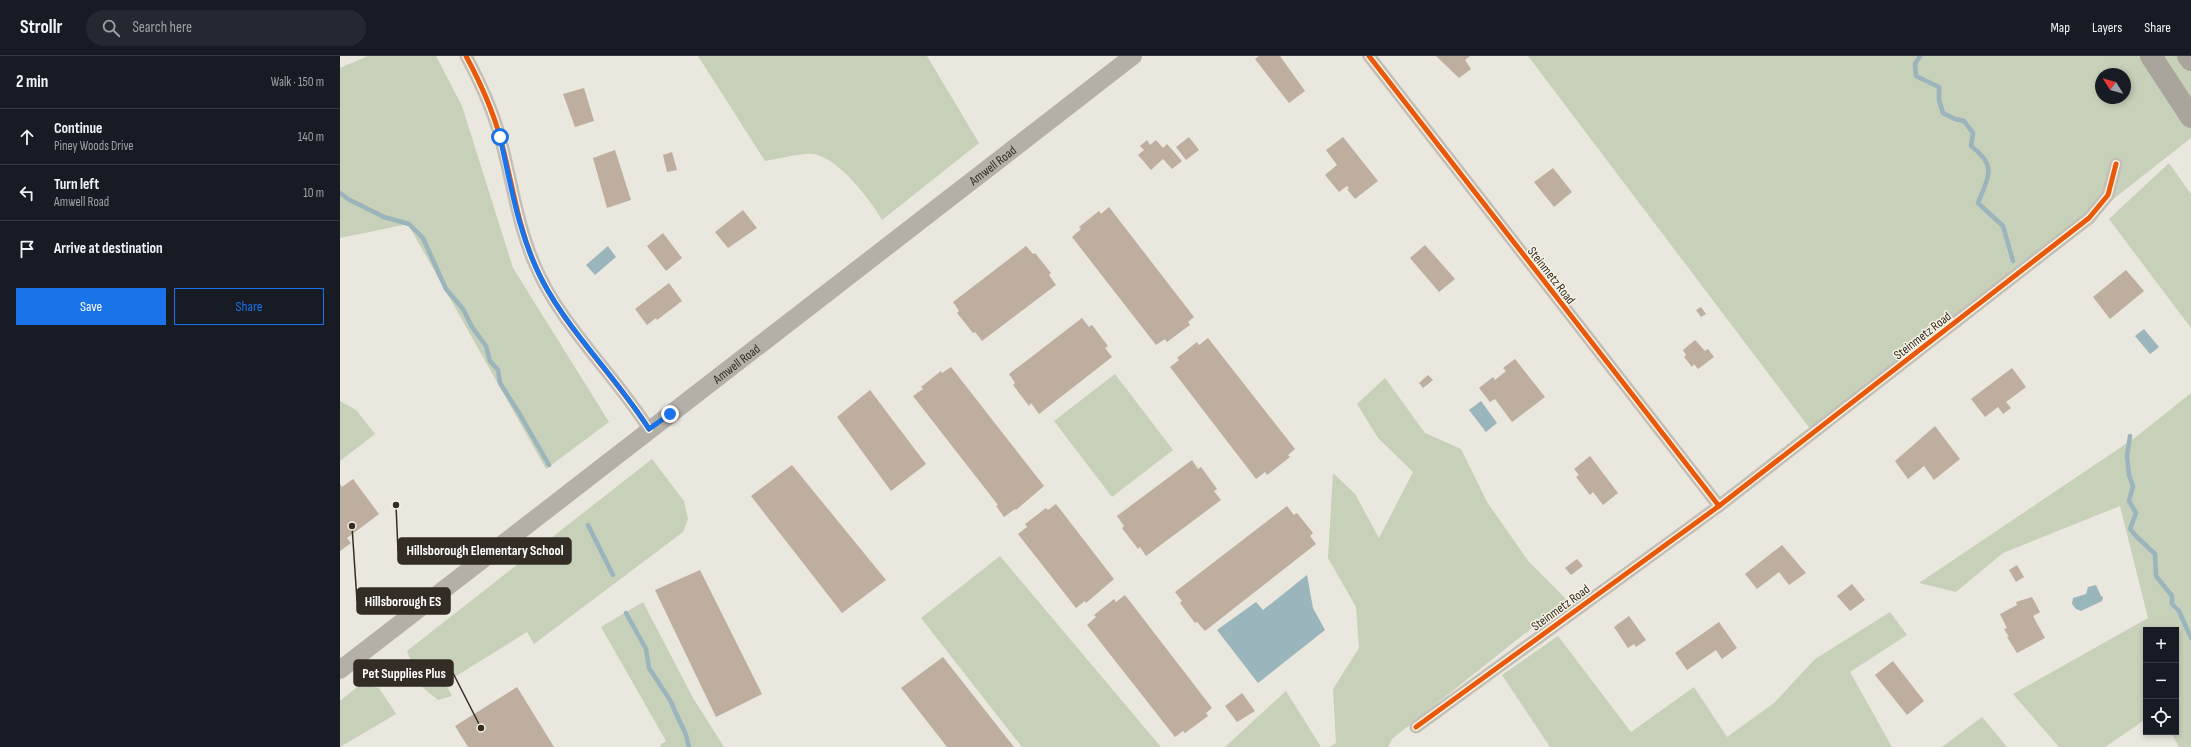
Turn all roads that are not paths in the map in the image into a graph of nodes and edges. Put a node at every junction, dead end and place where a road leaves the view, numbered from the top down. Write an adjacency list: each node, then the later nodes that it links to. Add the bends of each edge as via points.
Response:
1 (466, 56): 9 (street, via 490,107 500,137 522,233 543,282 556,305)
2 (1133, 56): 9 (main road, Amwell Road)
3 (1369, 56): 10 (street, Steinmetz Road)
4 (2151, 56): 7 (highway)
5 (2188, 56): 6 (highway)
6 (2191, 60)
7 (2191, 117)
8 (2116, 164): 10 (street, Steinmetz Road, via 2108,194 2089,218)
9 (649, 429): 11 (main road, Amwell Road)
10 (1719, 506): 12 (street, Steinmetz Road)
11 (340, 670)
12 (1416, 728)

